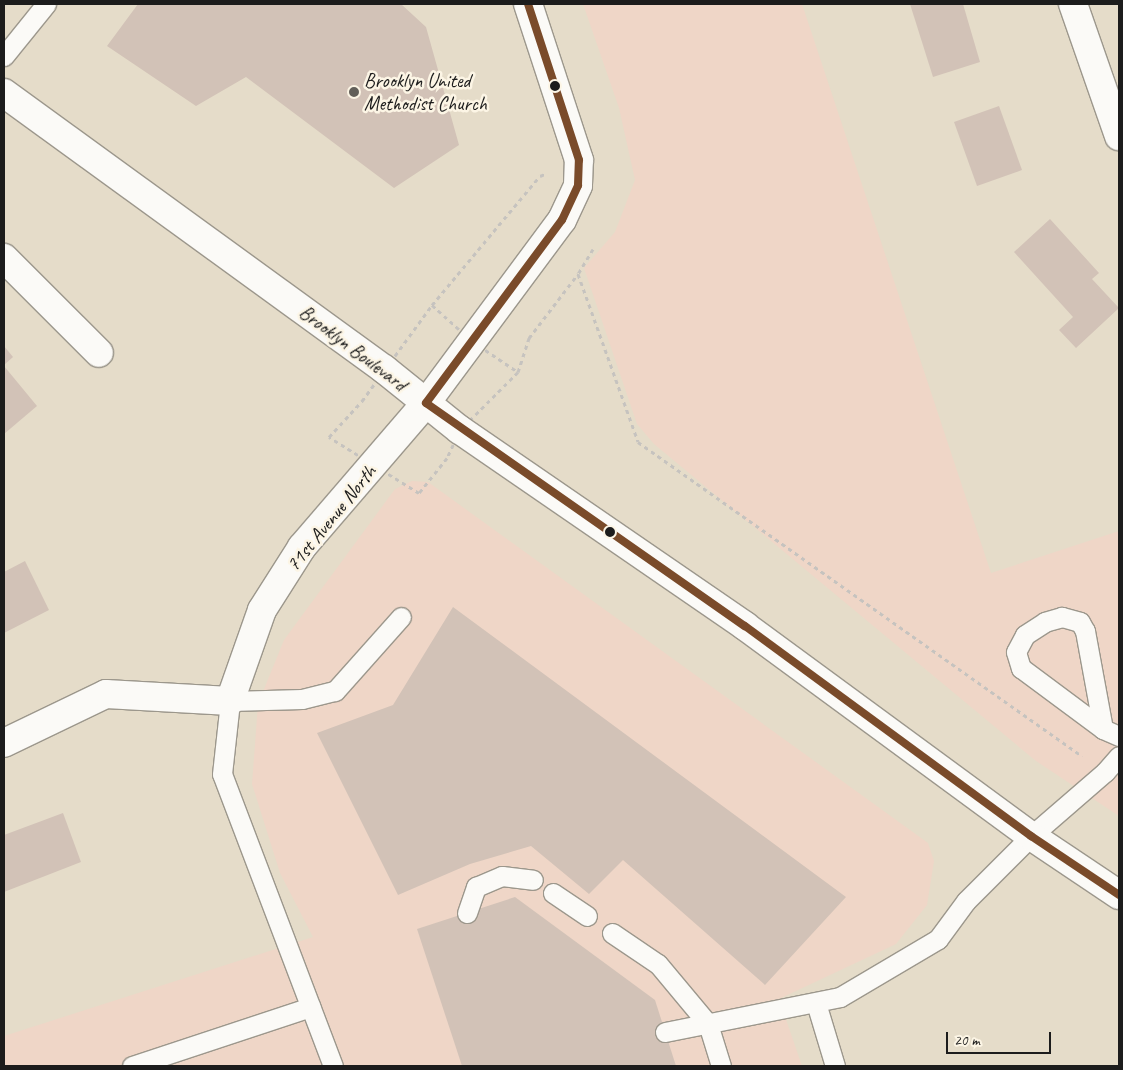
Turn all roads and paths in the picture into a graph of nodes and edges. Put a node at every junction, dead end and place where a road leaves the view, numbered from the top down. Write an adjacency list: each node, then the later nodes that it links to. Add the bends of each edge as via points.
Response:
1 (46, 4): 4 (lane)
2 (528, 4): 7 (main road)
3 (1073, 4): 6 (main road)
4 (4, 56)
5 (4, 94): 14 (main road, Brooklyn Boulevard, via 376,363)
6 (1119, 136)
7 (579, 160): 11 (path, via 540,176); 14 (main road, 71st Avenue North, via 578,185 562,220)
8 (593, 249): 10 (path)
9 (4, 258): 12 (main road)
10 (578, 274): 13 (path, via 529,338); 20 (path, via 638,442)
11 (432, 306)
12 (99, 353)
13 (518, 372)
14 (426, 403): 16 (main road, 71st Avenue North, via 302,547 262,610); 21 (main road, Brooklyn Boulevard, via 744,626)
15 (402, 618): 16 (lane, via 336,691 302,699)
16 (230, 701): 18 (main road, via 106,694); 29 (lane, via 222,774)
17 (1111, 732): 17 (lane, via 1021,668 1016,652 1025,635 1045,622 1062,617 1080,622)
18 (4, 743)
19 (1119, 756): 20 (lane)
20 (1105, 772): 21 (lane)
21 (1031, 836): 24 (main road, Brooklyn Boulevard); 28 (lane, via 966,901 938,940 840,997)
22 (533, 880): 25 (lane, via 502,876 476,887)
23 (553, 893): 26 (lane)
24 (1119, 895)
25 (467, 912)
26 (587, 916)
27 (612, 933): 30 (lane, via 658,964)
28 (816, 1003): 30 (lane); 35 (lane)
29 (310, 1007): 32 (lane); 33 (lane)
30 (708, 1024): 31 (lane); 34 (lane)
31 (665, 1032)
32 (132, 1066)
33 (333, 1066)
34 (721, 1066)
35 (835, 1066)

